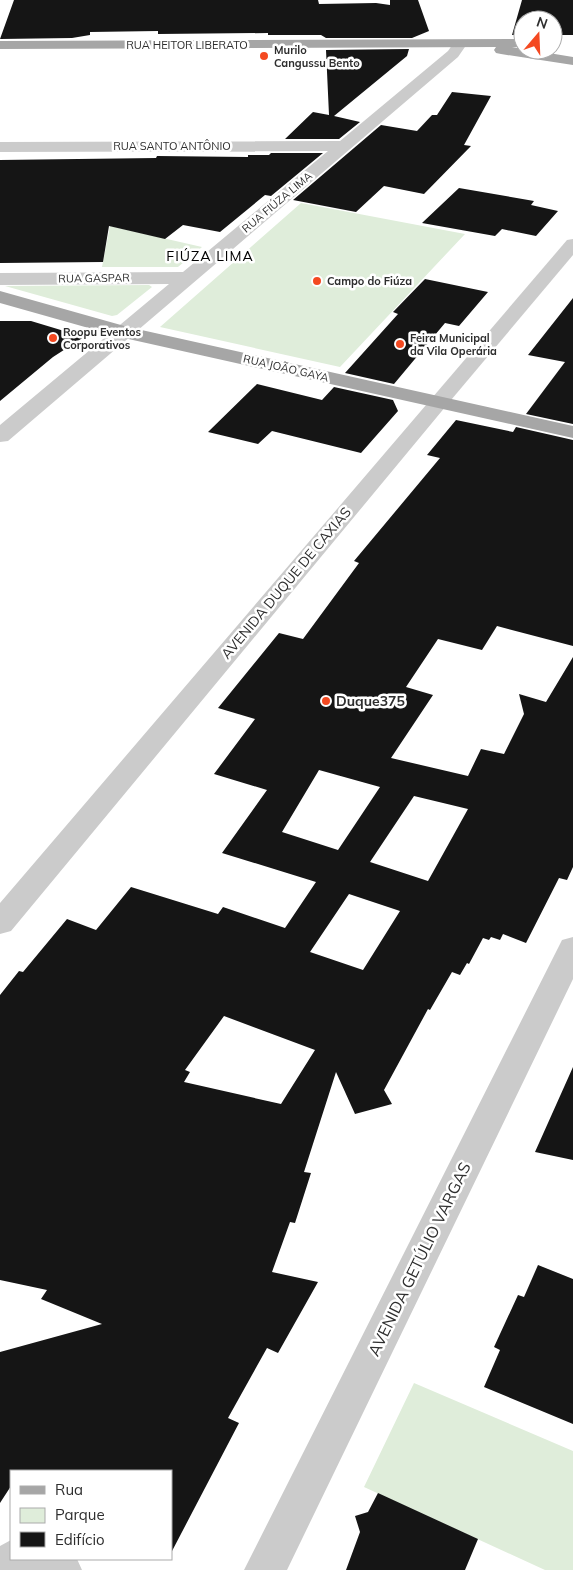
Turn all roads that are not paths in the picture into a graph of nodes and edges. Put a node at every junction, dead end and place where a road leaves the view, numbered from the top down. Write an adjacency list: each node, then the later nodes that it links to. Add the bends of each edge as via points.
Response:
1 (513, 43): 2 (main road, RUA HEITOR LIBERATO)
2 (460, 44): 3 (main road, RUA HEITOR LIBERATO); 4 (main road); 5 (street, RUA FIÚZA LIMA, via 453,54)
3 (0, 45)
4 (573, 61)
5 (344, 146): 6 (street, RUA SANTO ANTÔNIO); 8 (street, RUA FIÚZA LIMA)
6 (0, 147)
7 (573, 244): 12 (street, AVENIDA DUQUE DE CAXIAS)
8 (188, 278): 9 (street, RUA GASPAR); 11 (street, RUA FIÚZA LIMA)
9 (0, 279)
10 (0, 297): 11 (main road, RUA JOÃO GAYA)
11 (124, 332): 12 (main road, RUA JOÃO GAYA); 14 (street, RUA FIÚZA LIMA)
12 (438, 402): 13 (main road, RUA JOÃO GAYA); 15 (street, AVENIDA DUQUE DE CAXIAS)
13 (573, 432)
14 (0, 436)
15 (0, 923)
16 (573, 948): 19 (street, AVENIDA GETÚLIO VARGAS)
17 (19, 1560): 18 (street)
18 (61, 1570)
19 (265, 1570)

